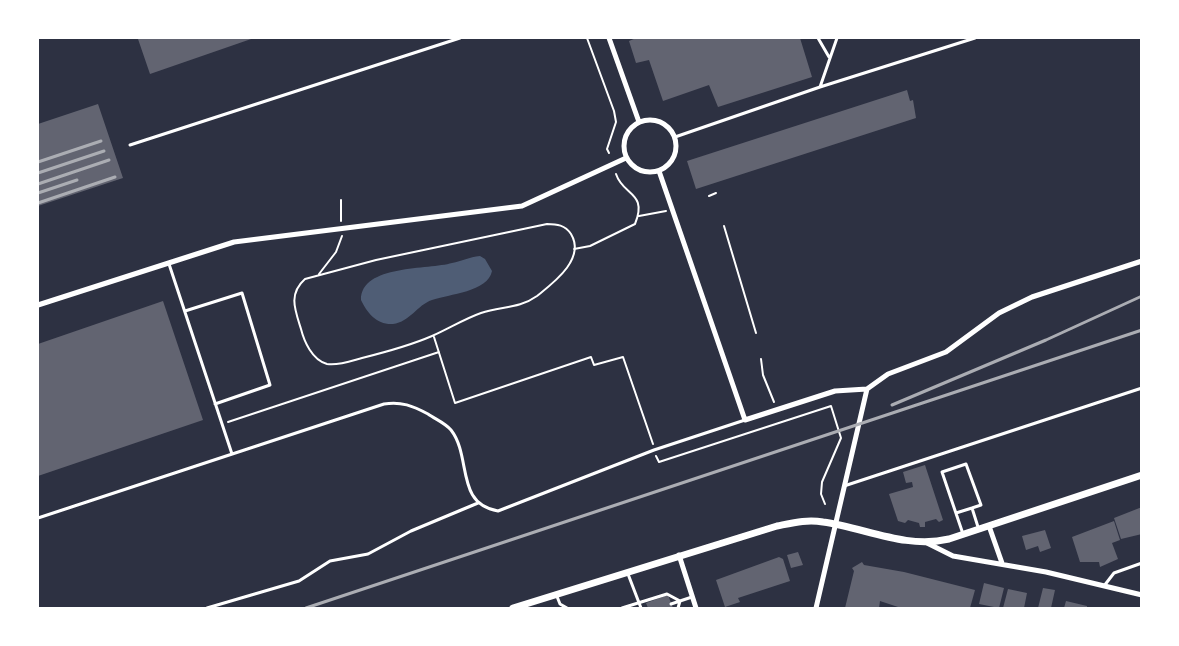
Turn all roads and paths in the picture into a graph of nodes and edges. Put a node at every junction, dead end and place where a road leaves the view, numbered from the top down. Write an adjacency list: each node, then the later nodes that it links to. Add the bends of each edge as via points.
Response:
1 (460, 38): 11 (lane)
2 (587, 38): 12 (path, via 614,111 616,122)
3 (609, 38): 9 (street)
4 (818, 38): 7 (lane)
5 (837, 38): 7 (lane)
6 (975, 38): 8 (lane)
7 (830, 58): 8 (lane)
8 (820, 87): 10 (lane)
9 (639, 122): 10 (street, via 657,120); 13 (street, via 624,139)
10 (675, 137): 14 (street, via 675,155)
11 (130, 145)
12 (609, 153)
13 (626, 158): 14 (street, via 637,169); 26 (street, via 522,206 247,239)
14 (659, 171): 38 (street)
15 (616, 174): 20 (path, via 638,200)
16 (716, 193): 17 (path)
17 (709, 196)
18 (341, 200): 21 (path)
19 (666, 211): 20 (path)
20 (638, 216): 24 (path, via 626,230)
21 (341, 221)
22 (724, 226): 30 (path)
23 (342, 236): 27 (path, via 336,252)
24 (574, 249): 27 (path, via 570,233 558,224 547,224); 31 (path, via 565,270 525,304 484,312)
25 (1142, 261): 35 (street, via 1032,297 999,313 946,352 888,374)
26 (168, 262): 28 (street); 29 (lane)
27 (319, 274): 31 (path, via 297,285 293,303 303,336 321,362 347,363)
28 (38, 305)
29 (185, 311): 37 (lane); 37 (lane, via 242,293 270,385)
30 (756, 333)
31 (433, 336): 32 (path)
32 (439, 352): 39 (path); 40 (path, via 455,403 591,357 594,365 623,357)
33 (761, 359): 36 (path)
34 (1142, 388): 44 (lane)
35 (867, 389): 38 (street, via 836,391); 44 (street)
36 (774, 402)
37 (215, 404): 39 (lane)
38 (745, 420): 45 (lane, via 654,450 498,511)
39 (222, 424): 41 (lane)
40 (652, 444)
41 (232, 454): 45 (lane, via 400,402 450,429 472,497); 49 (lane)
42 (656, 456): 46 (path, via 659,462 831,406 841,438 822,482)
43 (1142, 475): 51 (street)
44 (843, 487): 50 (street)
45 (478, 503): 68 (lane, via 368,554 330,561 299,580)
46 (825, 504)
47 (972, 508): 48 (lane); 48 (lane, via 981,505 966,464 942,472); 52 (lane)
48 (956, 513): 53 (lane)
49 (38, 518)
50 (836, 524): 54 (street); 55 (street, via 806,521 777,525); 74 (street)
51 (989, 526): 52 (street); 56 (street)
52 (979, 529): 53 (street)
53 (963, 534): 54 (street)
54 (927, 543): 56 (street, via 953,556 987,564)
55 (679, 555): 58 (street); 62 (street)
56 (1002, 563): 59 (street)
57 (1142, 563): 59 (lane, via 1114,573)
58 (627, 571): 60 (street); 64 (lane)
59 (1104, 586): 61 (street)
60 (556, 594): 66 (lane); 67 (street)
61 (1142, 595)
62 (692, 597): 63 (lane); 73 (street)
63 (680, 601): 64 (lane, via 667,594); 65 (lane); 72 (lane)
64 (639, 602): 70 (lane); 71 (lane)
65 (671, 604)
66 (559, 606): 69 (lane)
67 (518, 608)
68 (207, 609)
69 (567, 609)
70 (622, 609)
71 (641, 609)
72 (678, 609)
73 (696, 609)
74 (816, 609)

